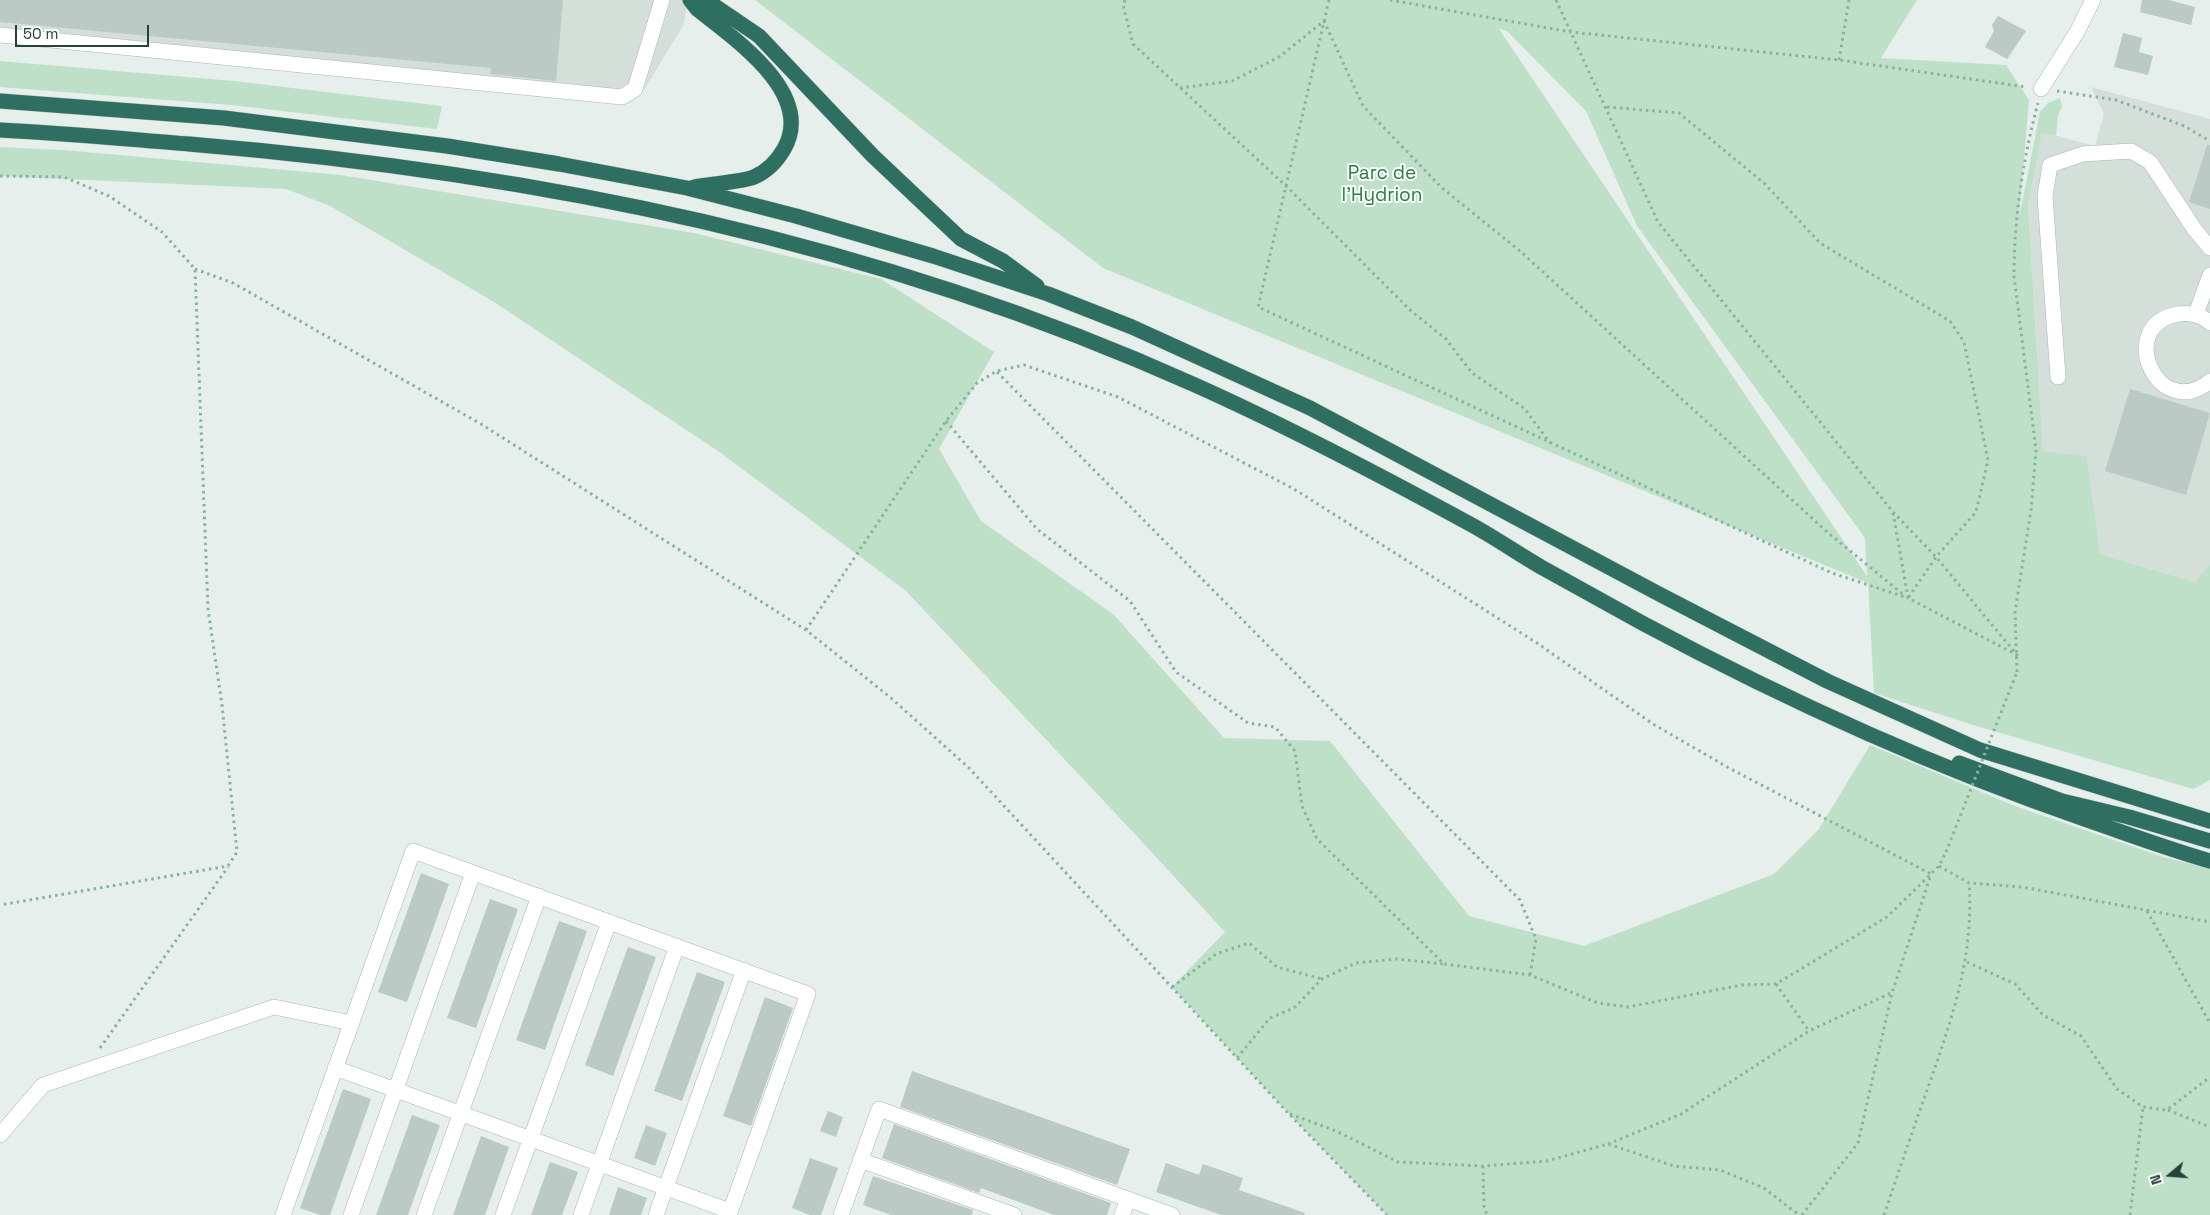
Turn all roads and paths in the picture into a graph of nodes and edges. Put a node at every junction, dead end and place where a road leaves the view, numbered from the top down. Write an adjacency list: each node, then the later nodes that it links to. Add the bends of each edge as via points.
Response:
1 (662, 0): 12 (street, via 635,89 622,97)
2 (690, 0): 22 (highway, via 756,55 776,82 790,110 790,139 776,162 754,178)
3 (706, 0): 26 (highway, via 759,36 873,156 961,239 1003,262)
4 (1125, 0): 14 (path, via 1123,5 1133,44)
5 (1329, 0): 10 (path)
6 (1390, 0): 11 (path)
7 (1556, 0): 11 (path)
8 (1849, 0): 13 (path)
9 (2093, 0): 15 (street)
10 (1324, 21): 14 (path, via 1279,57 1232,81); 21 (path); 36 (path, via 1363,106 1442,188 1520,251 1826,531)
11 (1572, 32): 13 (path); 17 (path)
12 (0, 35)
13 (1839, 60): 15 (path)
14 (1180, 88): 21 (path)
15 (2041, 89): 19 (path, via 2116,100 2184,126); 38 (path, via 2029,135 2014,247 2014,276 2036,450 2031,510 2015,612)
16 (0, 101): 22 (highway, via 224,118 346,133 559,164)
17 (1607, 107): 34 (path, via 1658,222); 35 (path, via 1679,113 1765,184 1820,243 1950,320 1964,342 1988,460 1976,512)
18 (0, 130): 39 (highway, via 342,159 555,189 793,242 927,281 1049,325 1192,384 1292,431 1476,527 1645,624 1757,682)
19 (2210, 141)
20 (0, 176): 24 (path, via 64,178 109,196 162,232)
21 (1286, 186): 33 (path, via 1410,310 1446,339 1472,373 1524,408); 33 (path, via 1258,307)
22 (688, 188): 26 (highway, via 933,256)
23 (2210, 248): 30 (street, via 2150,162 2131,151 2083,154 2050,165 2045,196)
24 (195, 269): 37 (path, via 233,283 481,424); 43 (path, via 208,610 237,852)
25 (2210, 275): 27 (street)
26 (1048, 294): 40 (highway, via 1132,327 1310,408 1827,681 1980,750)
27 (2196, 314): 28 (street); 31 (street, via 2171,315 2159,321 2148,337 2145,356 2156,379 2166,387 2192,390)
28 (2210, 323)
29 (997, 371): 32 (path, via 977,384); 46 (path, via 1024,365 1118,398 1294,489 1537,643 1653,724 1729,768); 57 (path, via 1520,900 1536,939)
30 (2058, 377)
31 (2210, 381)
32 (946, 421): 37 (path); 55 (path, via 1037,529 1130,601 1176,672 1248,723 1275,727 1295,751 1302,806 1317,839)
33 (1552, 445): 36 (path, via 1832,573)
34 (1893, 512): 35 (path); 36 (path)
35 (1936, 557): 36 (path); 38 (path)
36 (1908, 598): 38 (path)
37 (806, 630): 60 (path, via 891,698 969,768)
38 (2017, 655): 44 (path, bridge, via 2017,672)
39 (1879, 738): 41 (highway, via 2062,801); 42 (highway, via 1996,789)
40 (2210, 820)
41 (2210, 841)
42 (2210, 861)
43 (228, 866): 49 (path); 67 (path)
44 (1939, 866): 46 (path); 47 (path)
45 (474, 873): 48 (street); 62 (street, via 413,851); 69 (street)
46 (1931, 874): 59 (path, via 1887,917); 61 (path)
47 (1970, 883): 50 (path, via 2022,887); 54 (path)
48 (538, 896): 51 (street); 72 (street)
49 (0, 905)
50 (2146, 910): 52 (path); 63 (path)
51 (609, 922): 53 (street); 76 (street)
52 (2210, 922)
53 (677, 946): 56 (street); 79 (street)
54 (1967, 962): 70 (path, via 2015,984 2043,1015 2081,1036 2117,1089); 97 (path, via 1955,1008)
55 (1444, 964): 57 (path); 58 (path, via 1397,959 1356,963)
56 (744, 970): 81 (street); 83 (street, via 808,994)
57 (1530, 974): 59 (path, via 1598,1004 1628,1007 1742,985)
58 (1322, 979): 60 (path, via 1277,967 1249,943 1216,954); 65 (path, via 1294,1008 1270,1018)
59 (1776, 984): 64 (path)
60 (1172, 987): 65 (path)
61 (1892, 993): 64 (path); 96 (path, via 1858,1143)
62 (352, 1023): 66 (street); 67 (street, via 274,1007)
63 (2210, 1023)
64 (1809, 1031): 77 (path, via 1681,1114)
65 (1237, 1058): 73 (path)
66 (335, 1068): 69 (street); 85 (street)
67 (84, 1072): 75 (street, via 43,1085)
68 (2210, 1077): 71 (path)
69 (396, 1090): 72 (street); 86 (street)
70 (2143, 1106): 71 (path); 98 (path)
71 (2167, 1110): 74 (path)
72 (460, 1114): 76 (street); 87 (street)
73 (1289, 1114): 80 (path, via 1336,1131 1398,1162); 94 (path)
74 (2210, 1127)
75 (0, 1136)
76 (531, 1139): 79 (street); 88 (street)
77 (1608, 1144): 80 (path, via 1547,1161); 96 (path, via 1674,1166 1720,1170 1764,1188)
78 (860, 1160): 82 (street, via 879,1109); 84 (street); 91 (street)
79 (599, 1164): 81 (street); 89 (street)
80 (1483, 1166): 95 (path)
81 (666, 1188): 83 (street); 90 (street)
82 (1128, 1199): 92 (street); 93 (street)
83 (729, 1213)
84 (843, 1214)
85 (283, 1215)
86 (351, 1215)
87 (424, 1215)
88 (504, 1215)
89 (581, 1215)
90 (656, 1215)
91 (1014, 1215)
92 (1122, 1215)
93 (1172, 1215)
94 (1387, 1215)
95 (1487, 1215)
96 (1801, 1215)
97 (1884, 1215)
98 (2130, 1215)

